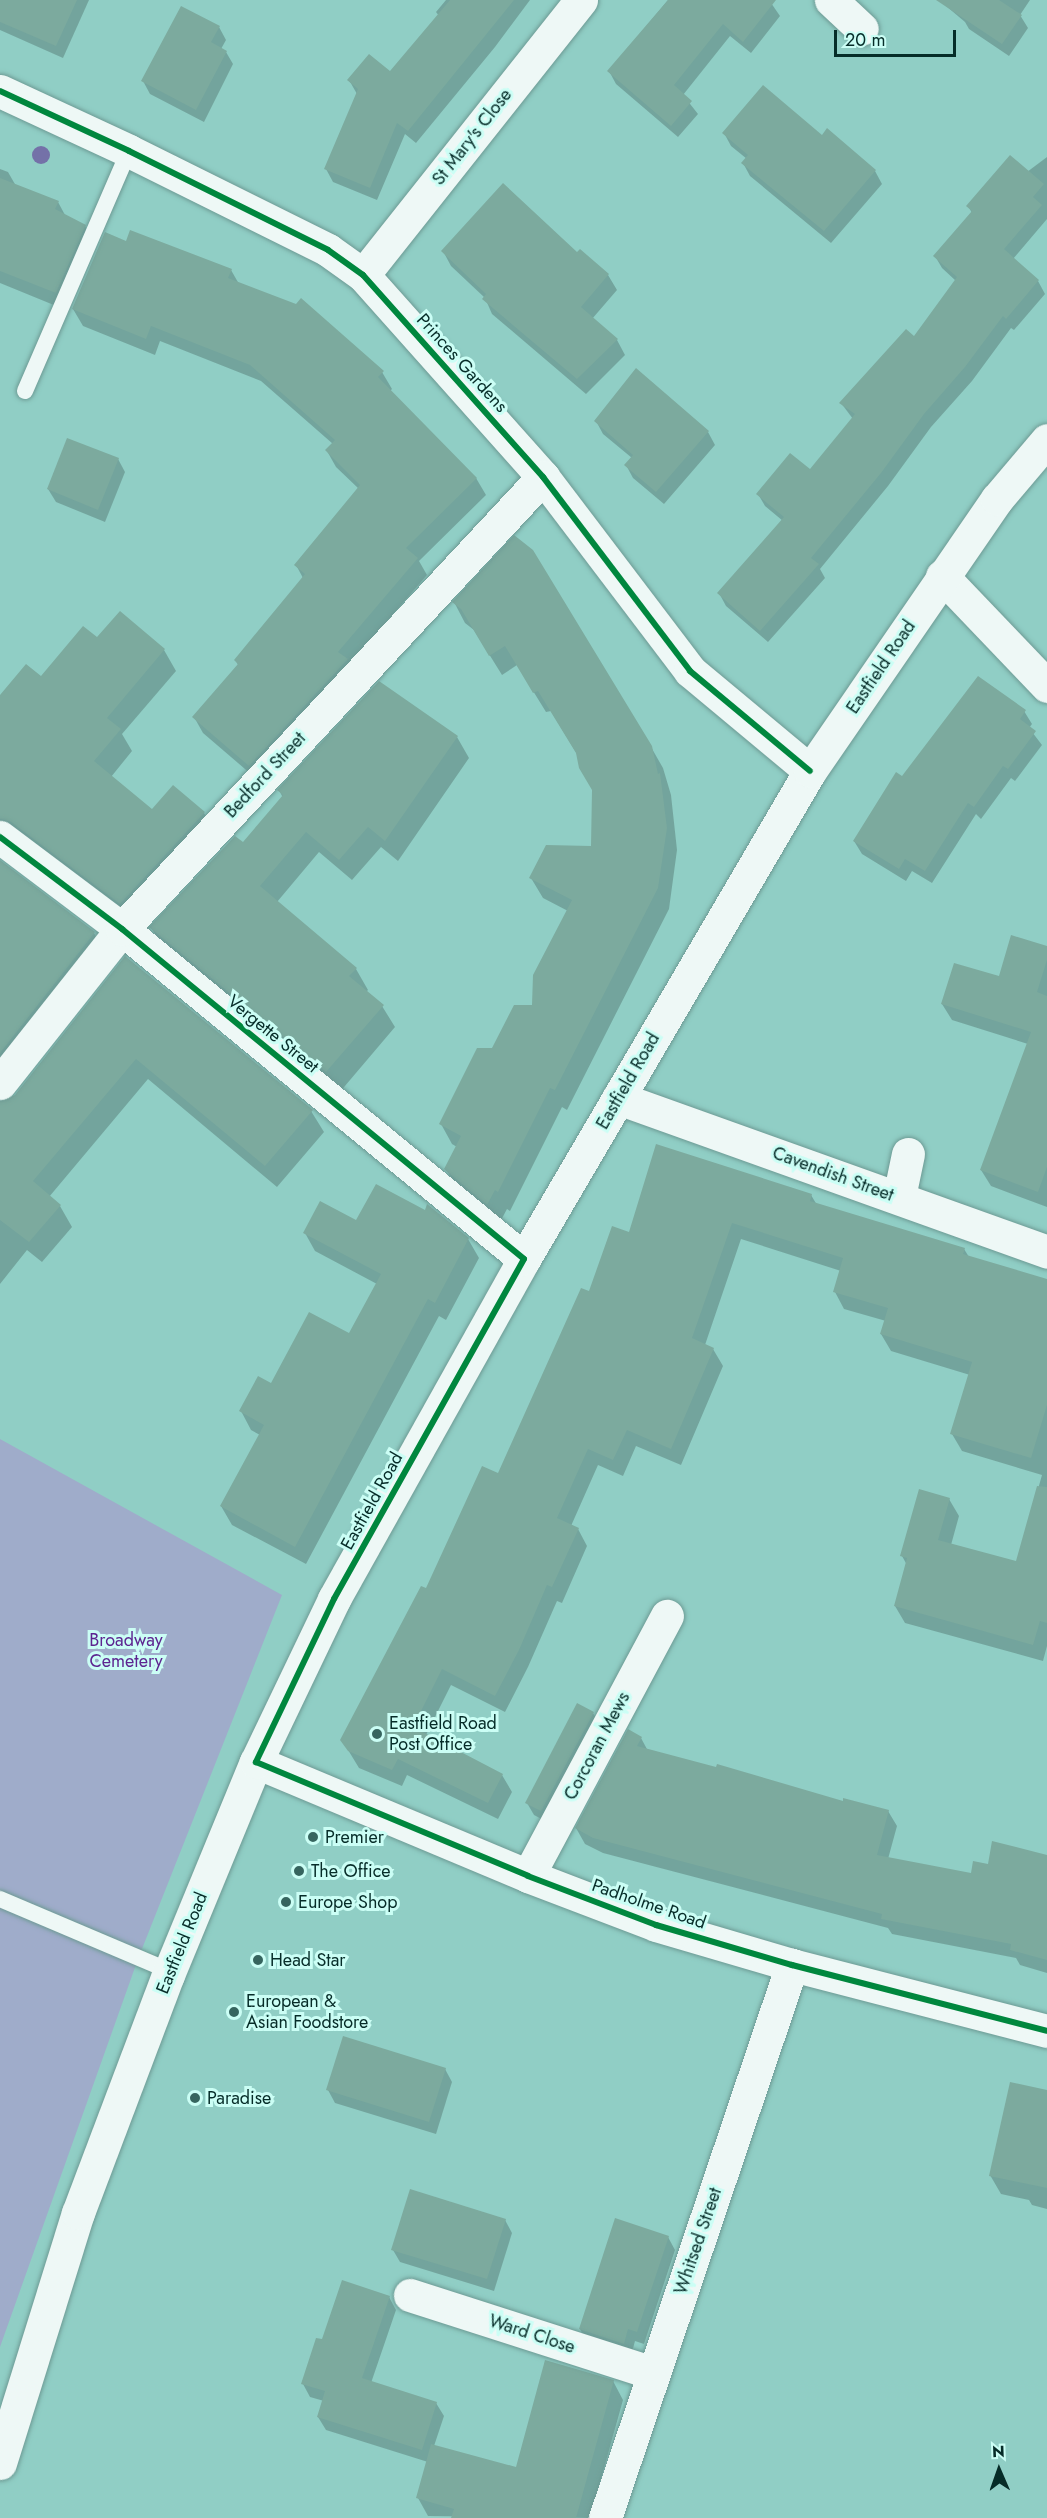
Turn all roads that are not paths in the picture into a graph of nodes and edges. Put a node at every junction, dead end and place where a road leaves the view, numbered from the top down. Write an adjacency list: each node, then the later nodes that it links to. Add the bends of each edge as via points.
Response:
1 (581, 0): 6 (street, St Mary's Close)
2 (831, 0): 3 (street)
3 (862, 29)
4 (0, 91): 5 (street, Princes Gardens)
5 (129, 151): 6 (street, Princes Gardens, via 328,250); 7 (lane)
6 (363, 275): 9 (street, Princes Gardens)
7 (25, 391)
8 (1047, 440): 10 (street, Eastfield Road, via 997,499)
9 (543, 477): 12 (street, Princes Gardens, via 690,672); 14 (street, Bedford Street)
10 (942, 576): 11 (street); 12 (street, Eastfield Road)
11 (1047, 686)
12 (810, 771): 16 (street, Eastfield Road)
13 (0, 837): 14 (street, Vergette Street)
14 (122, 929): 15 (street, Bedford Street); 20 (street, Vergette Street)
15 (0, 1083)
16 (618, 1098): 18 (street, Cavendish Street); 20 (street, Eastfield Road)
17 (909, 1154): 18 (street)
18 (899, 1197): 19 (street, Cavendish Street)
19 (1047, 1252)
20 (524, 1259): 22 (street, Eastfield Road, via 334,1599)
21 (667, 1616): 23 (street, Corcoran Mews)
22 (256, 1762): 23 (street, Padholme Road); 26 (street, Eastfield Road)
23 (528, 1876): 25 (street, Padholme Road, via 656,1925)
24 (0, 1899): 26 (lane)
25 (792, 1965): 27 (street, Padholme Road); 29 (street, Whitsed Street)
26 (170, 1971): 30 (street, Eastfield Road, via 78,2213)
27 (1047, 2031)
28 (410, 2295): 29 (street, Ward Close)
29 (653, 2373): 31 (street, Whitsed Street)
30 (0, 2463)
31 (605, 2518)

